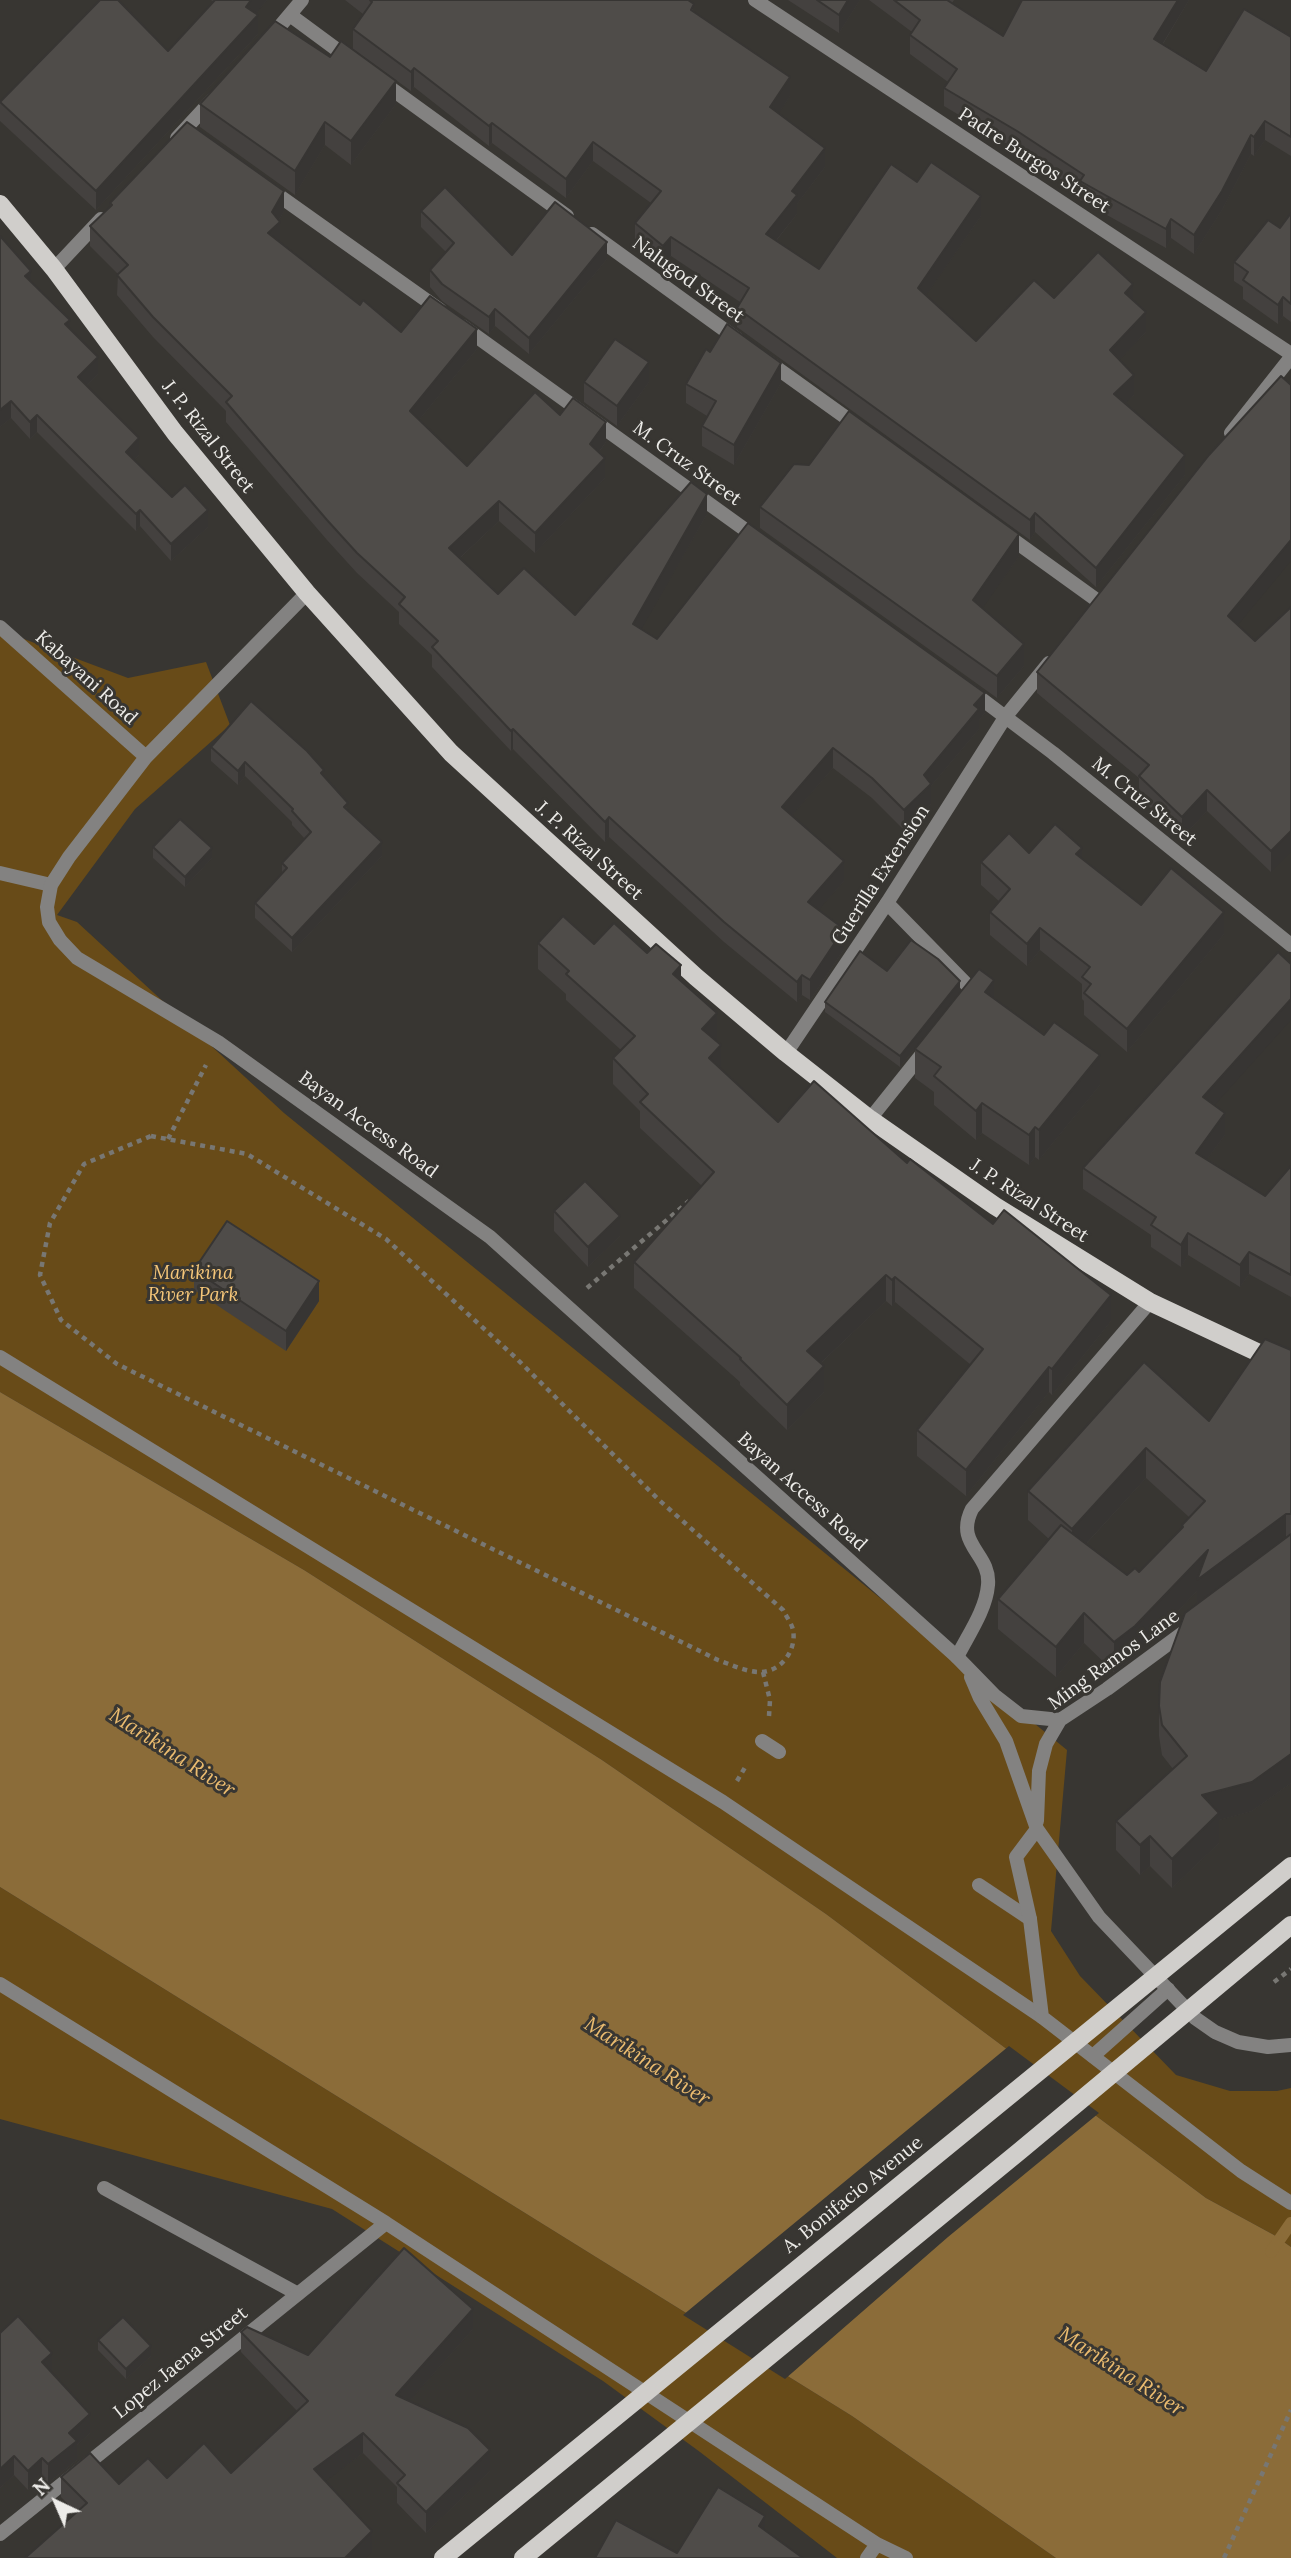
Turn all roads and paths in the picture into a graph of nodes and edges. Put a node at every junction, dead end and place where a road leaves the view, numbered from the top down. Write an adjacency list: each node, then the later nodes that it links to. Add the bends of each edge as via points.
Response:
1 (302, 0): 3 (street)
2 (755, 0): 11 (street, Padre Burgos Street)
3 (290, 15): 4 (street); 12 (street, Nalugod Street)
4 (256, 53)
5 (221, 91): 6 (street, via 192,133)
6 (167, 149)
7 (265, 185): 15 (street, M. Cruz Street)
8 (0, 205): 10 (main road, J. P. Rizal Street)
9 (111, 209): 10 (street)
10 (54, 269): 16 (main road, J. P. Rizal Street, via 175,433)
11 (1291, 356): 13 (street)
12 (873, 438)
13 (1224, 442)
14 (997, 528): 17 (street)
15 (770, 547)
16 (307, 593): 22 (street, Bayan Access Road); 30 (main road, J. P. Rizal Street, via 451,754)
17 (1098, 601)
18 (0, 627): 22 (street, Kabayani Road)
19 (1056, 653): 21 (street, Guerilla Extension)
20 (961, 684): 21 (street, M. Cruz Street)
21 (1006, 716): 25 (street, Guerilla Extension); 26 (street, M. Cruz Street)
22 (146, 757): 24 (street, Bayan Access Road)
23 (0, 873): 24 (street)
24 (51, 885): 29 (street, Bayan Access Road, via 49,922 77,958)
25 (887, 903): 27 (street, via 973,992); 30 (street, Guerilla Extension)
26 (1291, 945)
27 (956, 1013)
28 (939, 1034): 31 (street)
29 (218, 1042): 32 (path); 35 (street, Bayan Access Road, via 490,1237)
30 (786, 1053): 31 (main road, J. P. Rizal Street)
31 (870, 1118): 34 (main road, J. P. Rizal Street, via 995,1206)
32 (168, 1139): 32 (path, via 151,1136 84,1164 50,1223 40,1275 61,1320 117,1364 718,1660 763,1672 781,1666 792,1649 793,1630 783,1610 659,1500 516,1358 386,1239 247,1154)
33 (691, 1200): 35 (path)
34 (1150, 1302): 37 (main road, J. P. Rizal Street); 39 (street, via 972,1508 965,1526 967,1536 985,1567 988,1583)
35 (566, 1306): 39 (street, Bayan Access Road)
36 (0, 1357): 50 (street, via 723,1802)
37 (1291, 1368)
38 (1207, 1615): 40 (street, Ming Ramos Lane)
39 (962, 1662): 40 (street, Bayan Access Road, via 1021,1716); 43 (street, Bayan Access Road, via 1006,1741)
40 (1060, 1720): 43 (street, Ming Ramos Lane, via 1046,1744 1039,1771)
41 (762, 1741): 42 (street)
42 (779, 1752)
43 (1037, 1829): 46 (street, via 1016,1857); 49 (street, via 1099,1917)
44 (1291, 1866): 60 (main road, A. Bonifacio Avenue, bridge)
45 (979, 1885): 46 (street)
46 (1030, 1919): 50 (street)
47 (1291, 1925): 61 (main road, bridge)
48 (0, 1984): 55 (street)
49 (1168, 1989): 51 (street, via 1215,2032 1238,2042); 52 (street)
50 (1042, 2017): 52 (street)
51 (1291, 2045)
52 (1093, 2056): 54 (street, via 1241,2171)
53 (104, 2188): 56 (street)
54 (1291, 2203)
55 (386, 2222): 56 (street, Lopez Jaena Street); 59 (street)
56 (298, 2294): 58 (street, Lopez Jaena Street)
57 (1291, 2410): 64 (path)
58 (0, 2534)
59 (877, 2544): 62 (street); 63 (street)
60 (443, 2558)
61 (523, 2558)
62 (867, 2558)
63 (906, 2558)
64 (1224, 2558)

